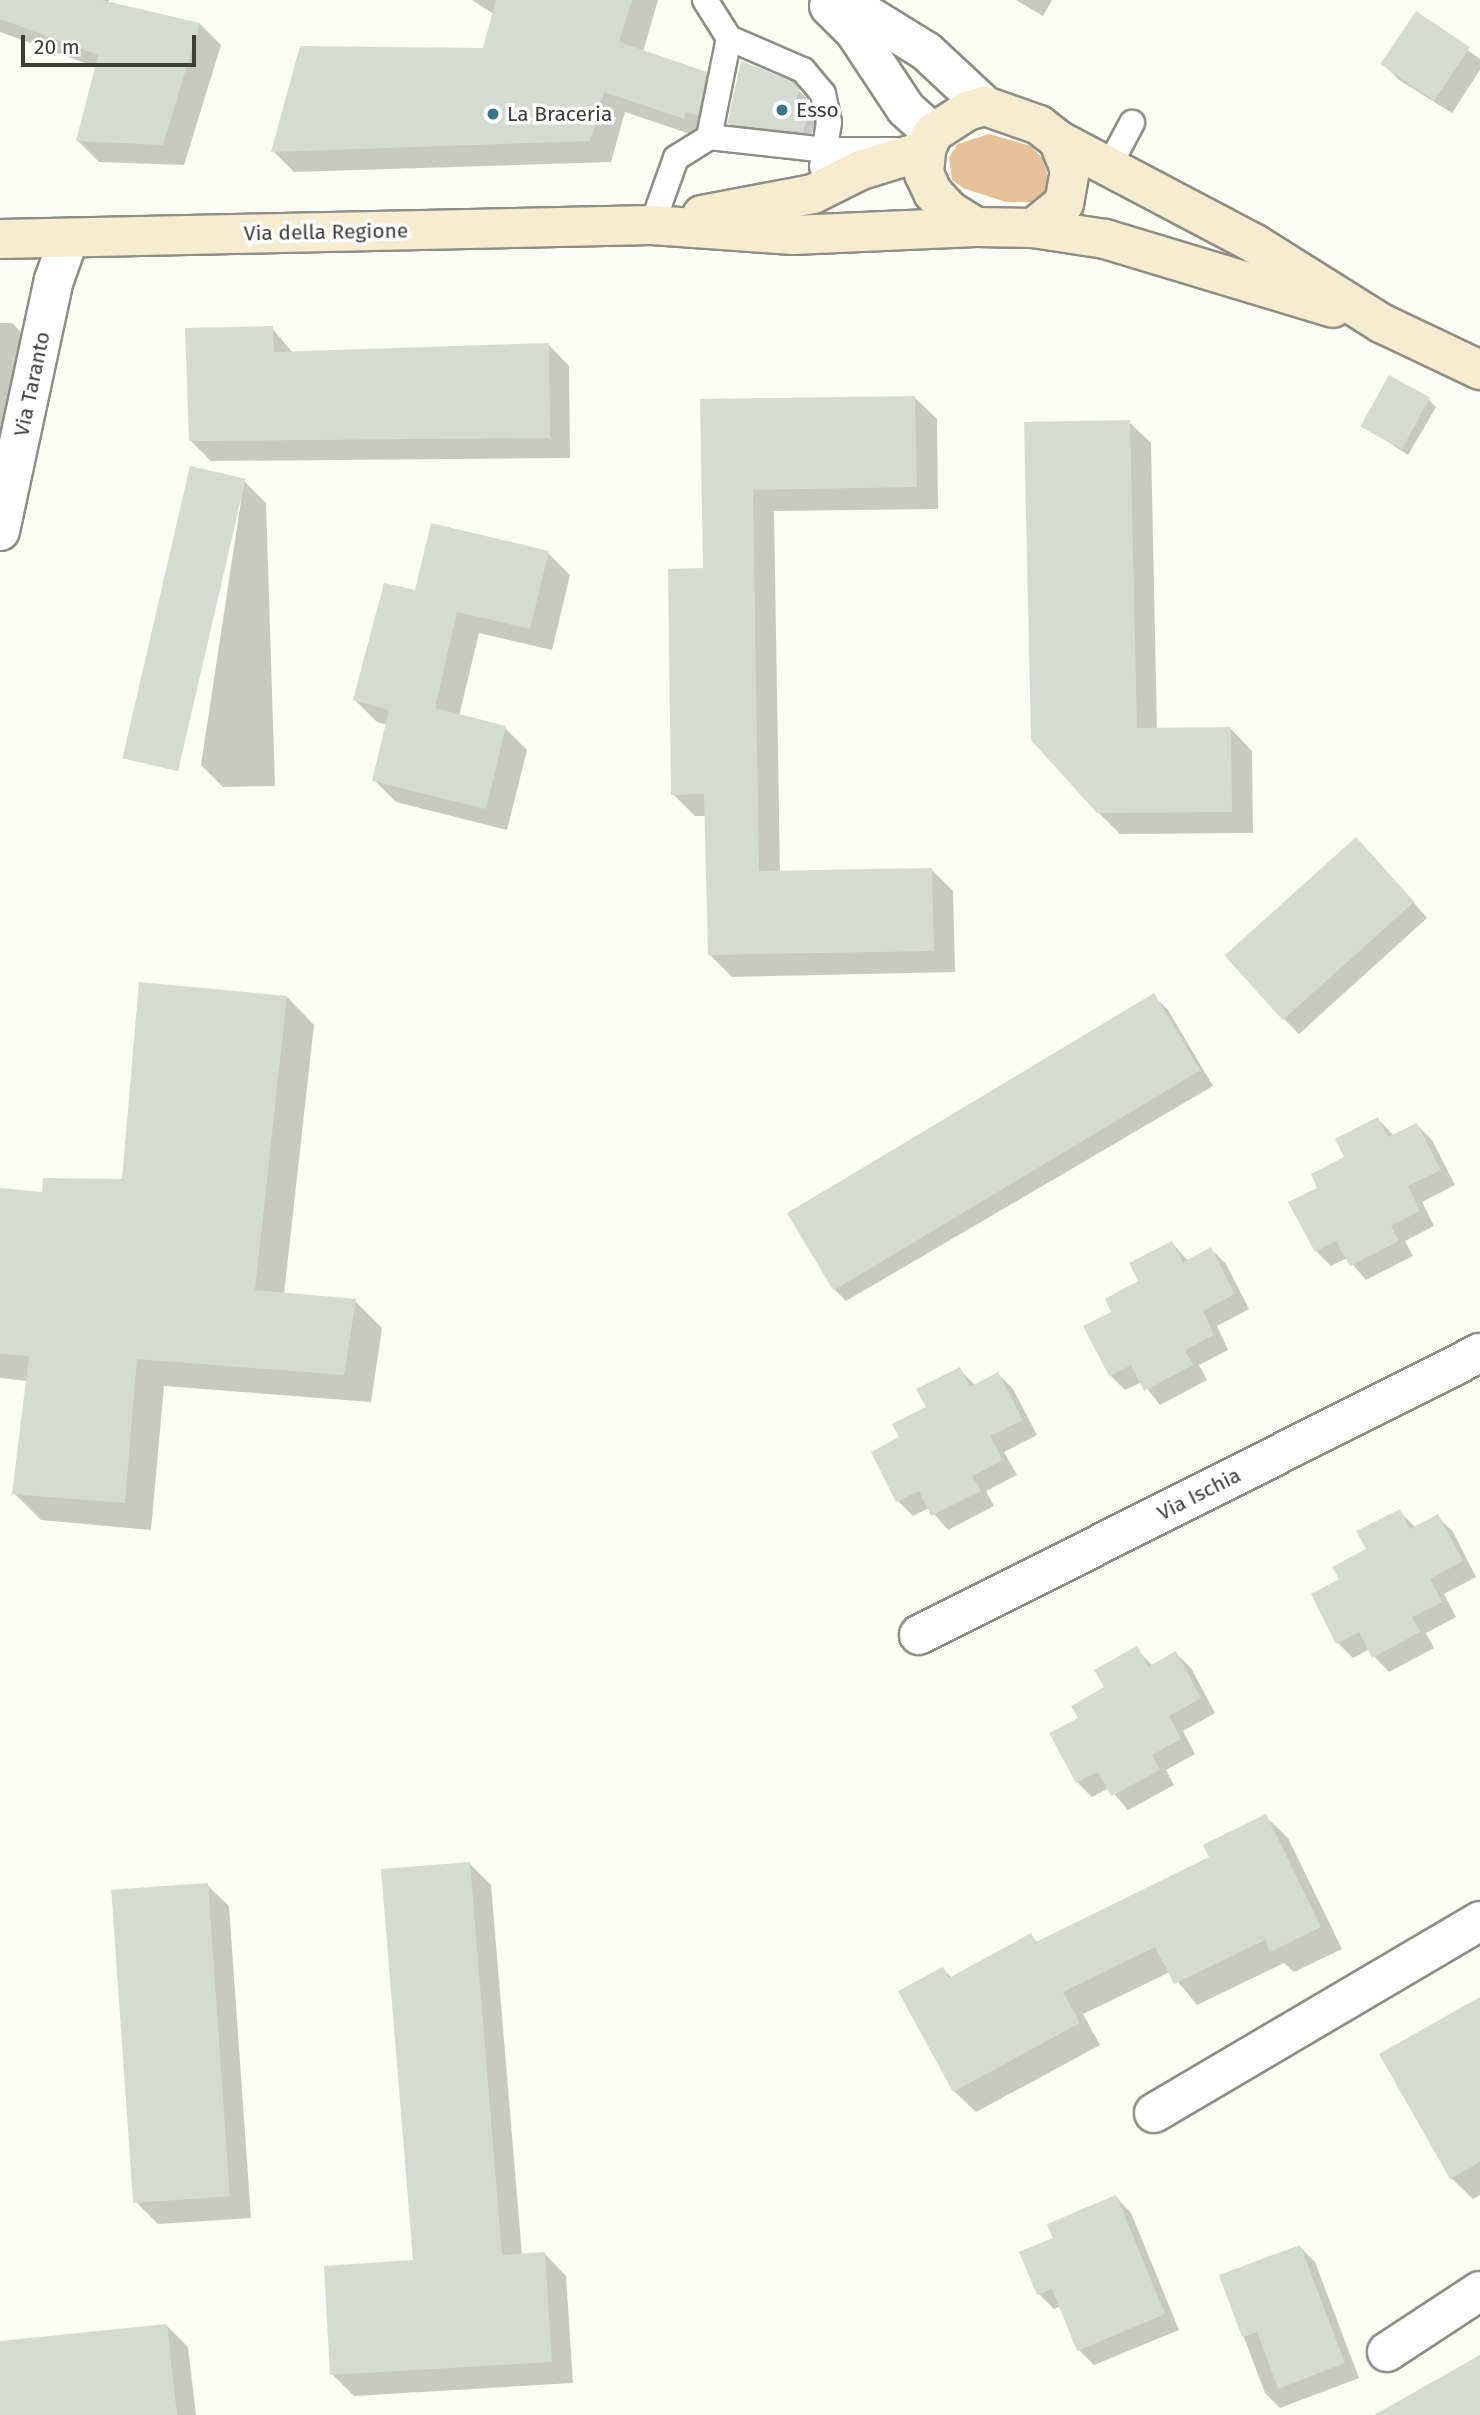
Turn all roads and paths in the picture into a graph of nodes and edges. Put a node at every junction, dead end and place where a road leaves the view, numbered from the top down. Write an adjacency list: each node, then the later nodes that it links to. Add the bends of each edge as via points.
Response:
1 (705, 0): 4 (lane)
2 (823, 0): 9 (street, via 855,32)
3 (843, 0): 5 (street, via 926,51)
4 (729, 38): 7 (lane); 10 (lane, via 803,70 823,94 829,122)
5 (985, 106): 8 (main road, via 1039,125); 9 (main road)
6 (1132, 123): 11 (lane)
7 (709, 138): 10 (lane); 13 (lane, via 676,158)
8 (1058, 140): 11 (main road); 15 (main road, via 1070,170 1070,185 1064,203)
9 (929, 142): 10 (lane); 12 (main road); 14 (main road, via 924,174 933,193)
10 (827, 150): 12 (lane)
11 (1109, 166): 18 (main road, via 1255,244)
12 (813, 194): 13 (main road)
13 (652, 225): 14 (main road, via 793,235); 16 (main road, Via della Regione)
14 (976, 228): 15 (main road)
15 (1033, 228): 18 (main road, via 1105,239)
16 (69, 238): 17 (main road, Via della Regione); 20 (street, Via Taranto, via 54,280)
17 (0, 239)
18 (1381, 323): 19 (main road)
19 (1480, 370)
20 (0, 531)
21 (1480, 1353): 22 (street, Via Ischia)
22 (919, 1635)
23 (1480, 1921): 24 (street)
24 (1154, 2113)
25 (1480, 2291): 26 (street)
26 (1387, 2352)

